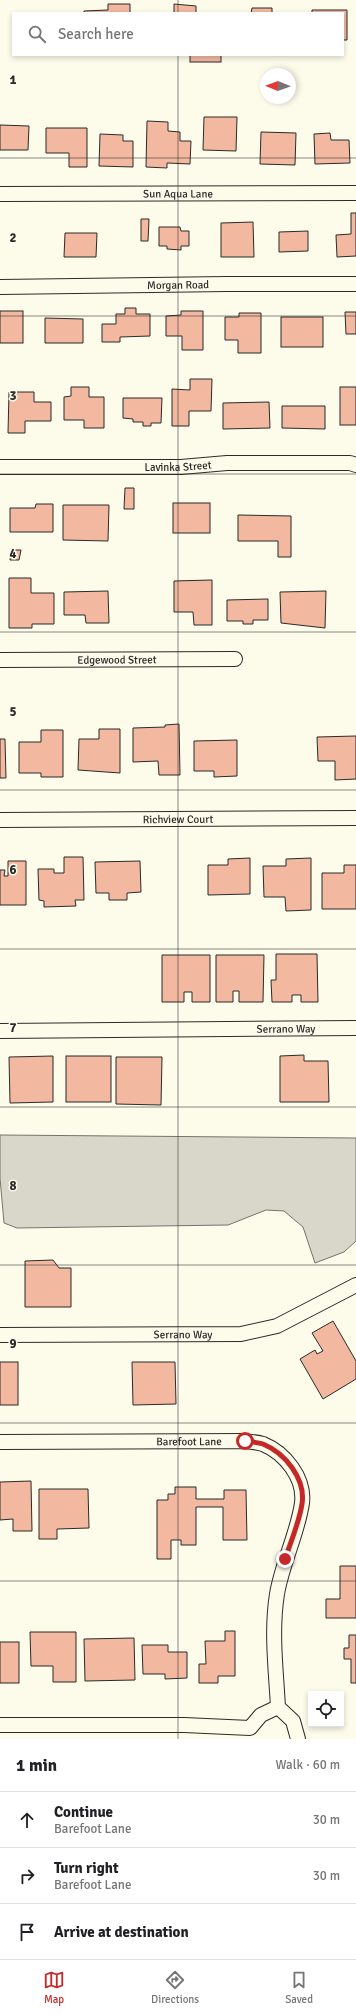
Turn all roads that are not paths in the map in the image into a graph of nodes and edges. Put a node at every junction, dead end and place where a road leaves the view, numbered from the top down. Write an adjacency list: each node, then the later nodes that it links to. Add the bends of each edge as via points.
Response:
1 (356, 193): 2 (street, Sun Aqua Lane)
2 (0, 194)
3 (356, 284): 4 (street, Morgan Road)
4 (0, 287)
5 (356, 465): 6 (street, Lavinka Street, via 227,463 181,468)
6 (0, 468)
7 (235, 659): 8 (street, Edgewood Street)
8 (0, 660)
9 (356, 818): 10 (street, Richview Court)
10 (0, 820)
11 (356, 1028): 12 (street, Serrano Way)
12 (0, 1031)
13 (356, 1285): 14 (street, Serrano Way, via 278,1326 241,1334)
14 (0, 1335)
15 (0, 1442): 16 (street, Barefoot Lane, via 245,1441 262,1444 277,1452 290,1464 300,1483 302,1503 285,1559 274,1614)
16 (278, 1707): 18 (street, via 261,1715); 19 (street, via 293,1721)
17 (0, 1725): 18 (street, via 184,1725)
18 (252, 1734)
19 (298, 1739)

